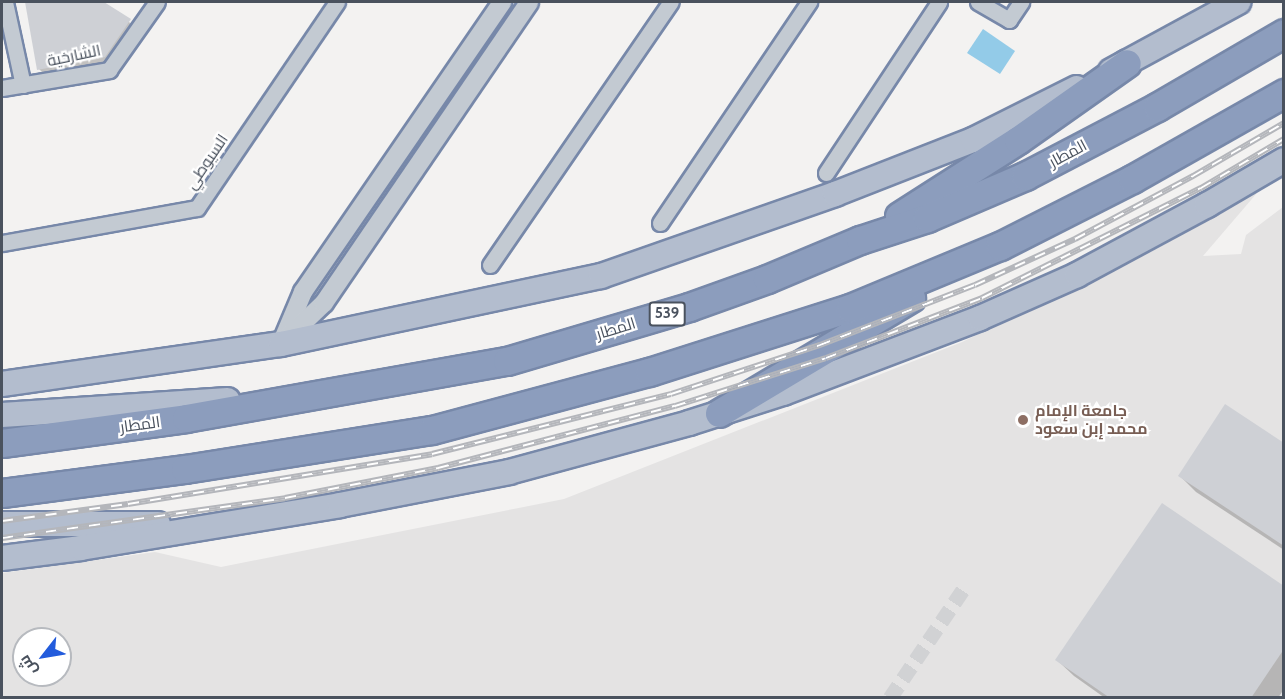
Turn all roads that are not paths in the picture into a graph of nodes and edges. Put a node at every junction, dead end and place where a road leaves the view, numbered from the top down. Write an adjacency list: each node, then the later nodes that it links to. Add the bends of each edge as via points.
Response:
1 (5, 2): 14 (street)
2 (158, 2): 14 (street, الشارخية, via 109,70)
3 (337, 2): 21 (street, السيوطي, via 197,208)
4 (502, 2): 24 (street, via 303,292)
5 (529, 2): 24 (street, via 324,303)
6 (671, 2): 23 (street)
7 (809, 2): 19 (street)
8 (939, 2): 18 (street)
9 (978, 2): 10 (street, via 1009,20)
10 (1021, 2)
11 (1238, 2): 13 (main road)
12 (1284, 33): 20 (highway, المطار / 539, via 1025,177 927,218)
13 (1127, 63): 20 (highway, via 1018,140); 24 (main road, via 973,140 835,194 601,276)
14 (23, 85): 15 (street, الشارخية)
15 (2, 88)
16 (1284, 93): 22 (highway, via 1132,179)
17 (1284, 160): 27 (main road, via 1077,275 894,353)
18 (826, 173)
19 (660, 223)
20 (860, 240): 26 (highway, المطار / 539, via 689,307 507,362)
21 (2, 243)
22 (1000, 246): 27 (highway); 30 (highway, via 850,308 649,372 432,430)
23 (490, 265)
24 (281, 344): 25 (main road)
25 (2, 384)
26 (338, 392): 28 (main road); 29 (highway, المطار / 539)
27 (719, 413): 32 (main road, via 509,472)
28 (2, 415)
29 (2, 444)
30 (2, 493)
31 (2, 524): 32 (main road)
32 (221, 525): 33 (main road)
33 (2, 558)

